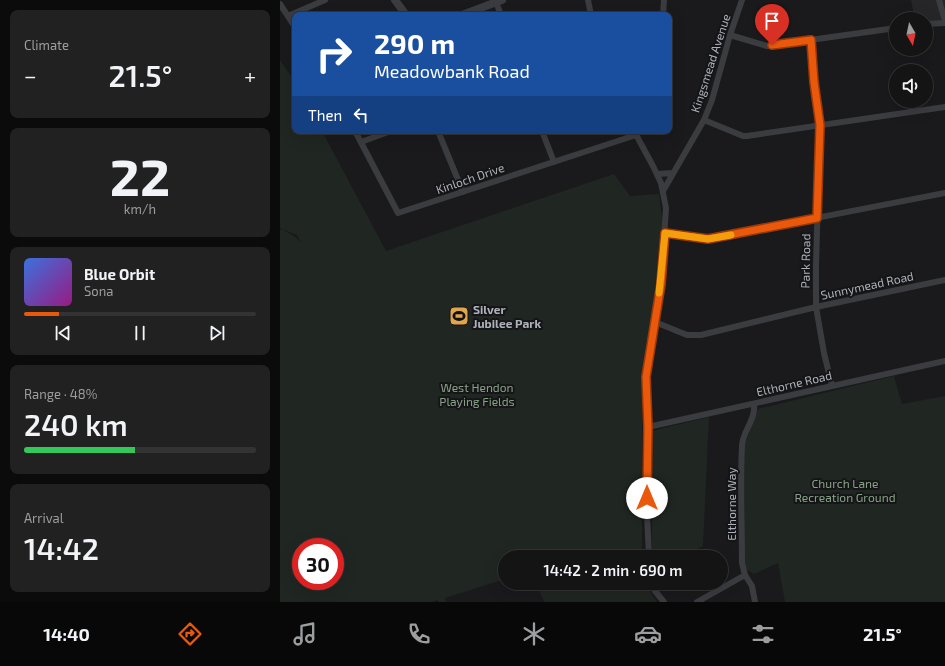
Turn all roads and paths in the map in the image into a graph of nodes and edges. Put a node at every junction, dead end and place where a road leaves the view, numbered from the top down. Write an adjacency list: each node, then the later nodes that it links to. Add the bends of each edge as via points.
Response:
1 (325, 0): 9 (street)
2 (395, 0): 10 (street)
3 (588, 0): 13 (street)
4 (664, 0): 14 (street)
5 (742, 0): 21 (street, Kingsmead Avenue)
6 (939, 0): 18 (street)
7 (499, 1): 11 (street); 12 (street)
8 (280, 4): 16 (street)
9 (297, 12)
10 (404, 12)
11 (470, 12)
12 (501, 12)
13 (590, 12)
14 (663, 12)
15 (292, 14): 16 (street)
16 (288, 16): 17 (street)
17 (292, 22)
18 (945, 22): 19 (street)
19 (933, 23)
20 (889, 29): 22 (street)
21 (730, 35): 22 (street, via 767,46); 24 (street, Kingsmead Avenue)
22 (811, 40): 25 (street, Park Road)
23 (945, 107): 25 (street)
24 (704, 120): 25 (street, via 743,136); 34 (street, Kingsmead Avenue)
25 (820, 125): 39 (street, Park Road)
26 (357, 134): 32 (street, Kinloch Drive)
27 (383, 134): 32 (street)
28 (439, 134): 37 (street)
29 (543, 134): 33 (street)
30 (632, 134): 33 (street, Kinloch Drive)
31 (636, 134): 35 (street)
32 (361, 142): 37 (street, Kinloch Drive, via 398,214)
33 (554, 162): 37 (street, Kinloch Drive)
34 (673, 173): 35 (street); 36 (street, Kingsmead Avenue)
35 (657, 174): 36 (street)
36 (663, 191): 40 (street, via 666,208)
37 (463, 192)
38 (945, 193): 39 (street)
39 (817, 218): 40 (street, via 708,239); 42 (street, Park Road)
40 (665, 233): 43 (street)
41 (945, 280): 42 (street, Sunnymead Road)
42 (816, 307): 43 (street, Sunnymead Road, via 701,335 687,335); 45 (street, Park Road)
43 (655, 322): 47 (street, via 646,377)
44 (945, 361): 45 (street, Elthorne Road)
45 (832, 386): 46 (street, Elthorne Road)
46 (754, 404): 47 (street, Elthorne Road); 49 (street, Elthorne Way, via 742,443 742,563)
47 (648, 427): 48 (street)
48 (649, 550)
49 (745, 575): 52 (street); 53 (street, Elthorne Way, via 752,586)
50 (655, 590): 51 (street)
51 (664, 602)
52 (697, 602)
53 (755, 602)

